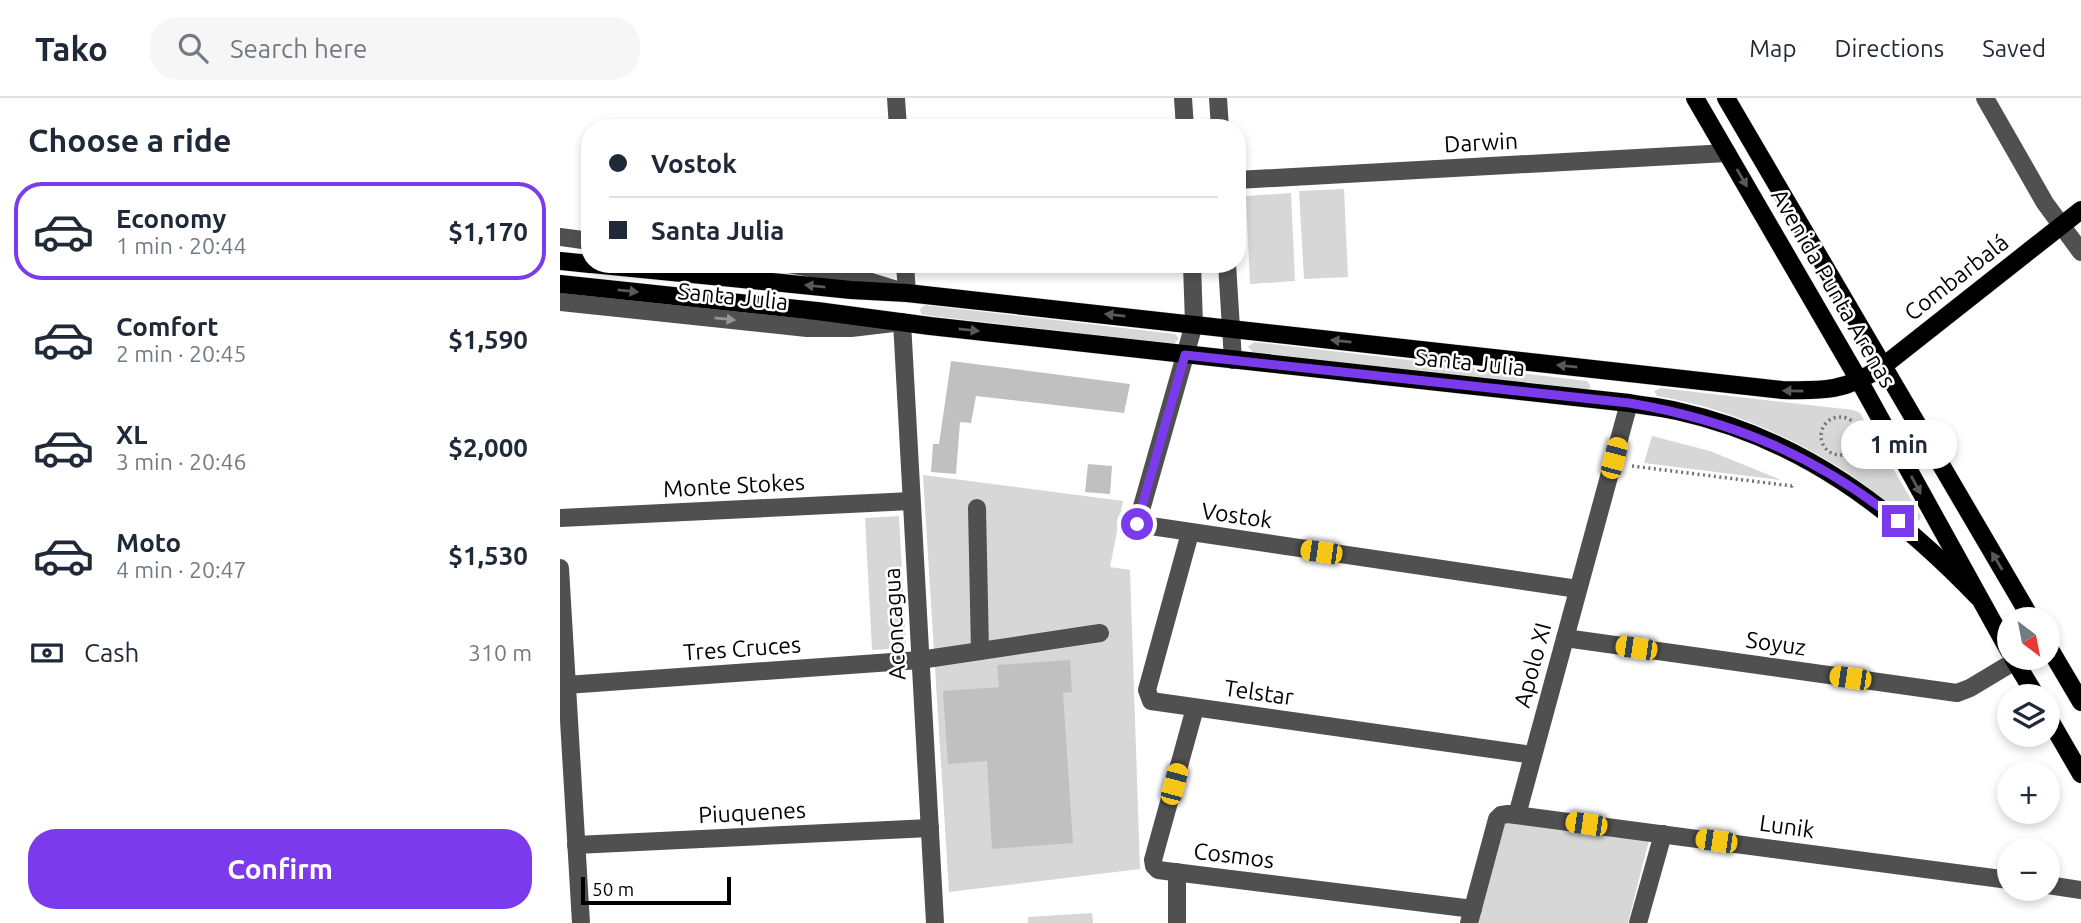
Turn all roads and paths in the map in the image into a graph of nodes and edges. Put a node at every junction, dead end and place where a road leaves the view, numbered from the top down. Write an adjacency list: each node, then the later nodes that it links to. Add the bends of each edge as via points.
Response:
1 (896, 98): 7 (street)
2 (1183, 98): 8 (street)
3 (1219, 98): 9 (street)
4 (1695, 98): 10 (main road, Avenida Punta Arenas)
5 (1726, 98): 32 (main road, Avenida Punta Arenas)
6 (1985, 98): 13 (street)
7 (897, 119)
8 (1184, 119)
9 (1220, 119)
10 (1727, 153): 11 (street, Darwin); 33 (main road, Avenida Punta Arenas, one-way to 33)
11 (1246, 180)
12 (2081, 209): 13 (main road, Combarbalá)
13 (2061, 225): 16 (street); 32 (main road, Combarbalá)
14 (560, 237): 15 (street)
15 (581, 240)
16 (2081, 252)
17 (560, 261): 18 (main road, Santa Julia)
18 (581, 263)
19 (681, 273): 25 (main road, Santa Julia, one-way to 19)
20 (838, 273): 25 (street, Santa Julia)
21 (906, 273): 25 (street)
22 (1192, 273): 28 (street, Vostok)
23 (1228, 273): 29 (street)
24 (560, 284): 27 (main road, Santa Julia, one-way to 27)
25 (907, 293): 28 (main road, Santa Julia, one-way to 25)
26 (560, 302): 27 (street, Santa Julia, one-way to 27, via 807,328)
27 (902, 322): 30 (main road, Santa Julia, one-way to 30); 38 (street, Aconcagua)
28 (1194, 324): 29 (main road, Santa Julia); 30 (street, Vostok)
29 (1231, 328): 31 (street); 33 (main road, Santa Julia, one-way to 29, via 1829,389 1782,390)
30 (1185, 355): 31 (main road, Santa Julia); 41 (street, Vostok, via 1137,524)
31 (1233, 360): 34 (main road, Santa Julia)
32 (1882, 367): 33 (main road, Combarbalá); 45 (main road, Avenida Punta Arenas, one-way to 32)
33 (1860, 382): 44 (main road, Avenida Punta Arenas, one-way to 44)
34 (1629, 403): 43 (street, Apolo XI); 44 (main road, Santa Julia, via 1727,426 1818,466 1909,530)
35 (1858, 439): 35 (path, via 1856,427 1842,418 1827,423 1821,434 1826,449 1837,455 1852,450)
36 (1632, 466): 37 (path)
37 (1793, 484)
38 (911, 501): 40 (street, Monte Stokes); 50 (street, Aconcagua)
39 (977, 508): 49 (street)
40 (560, 518)
41 (1190, 533): 43 (street, Vostok); 55 (street, Telstar, via 1147,690 1151,701)
42 (560, 568): 53 (street)
43 (1578, 589): 48 (street, Apolo XI)
44 (1978, 597): 46 (main road, Avenida Punta Arenas)
45 (2024, 607)
46 (1997, 631)
47 (1100, 633): 49 (street, Tres Cruces)
48 (1565, 638): 52 (street, Soyuz, via 1956,693); 57 (street, Apolo XI)
49 (980, 651): 50 (street, Tres Cruces)
50 (920, 660): 53 (street, Tres Cruces); 60 (street, Aconcagua)
51 (2060, 666): 54 (main road)
52 (1997, 668)
53 (566, 685): 62 (street)
54 (2081, 702)
55 (1195, 708): 57 (street, Telstar); 63 (street, Cosmos, via 1153,860 1158,870)
56 (2060, 738): 58 (main road)
57 (1533, 755): 59 (street, Apolo XI)
58 (2081, 774)
59 (1517, 815): 61 (street, Lunik); 67 (street, via 1497,819)
60 (930, 828): 62 (street, Piuquenes); 69 (street, Aconcagua)
61 (1662, 834): 64 (street, Lunik); 71 (street)
62 (576, 845): 68 (street)
63 (1177, 872): 67 (street, Cosmos); 70 (street)
64 (1997, 878)
65 (2060, 887): 66 (street)
66 (2081, 890)
67 (1471, 916)
68 (581, 923)
69 (935, 923)
70 (1177, 923)
71 (1638, 923)

